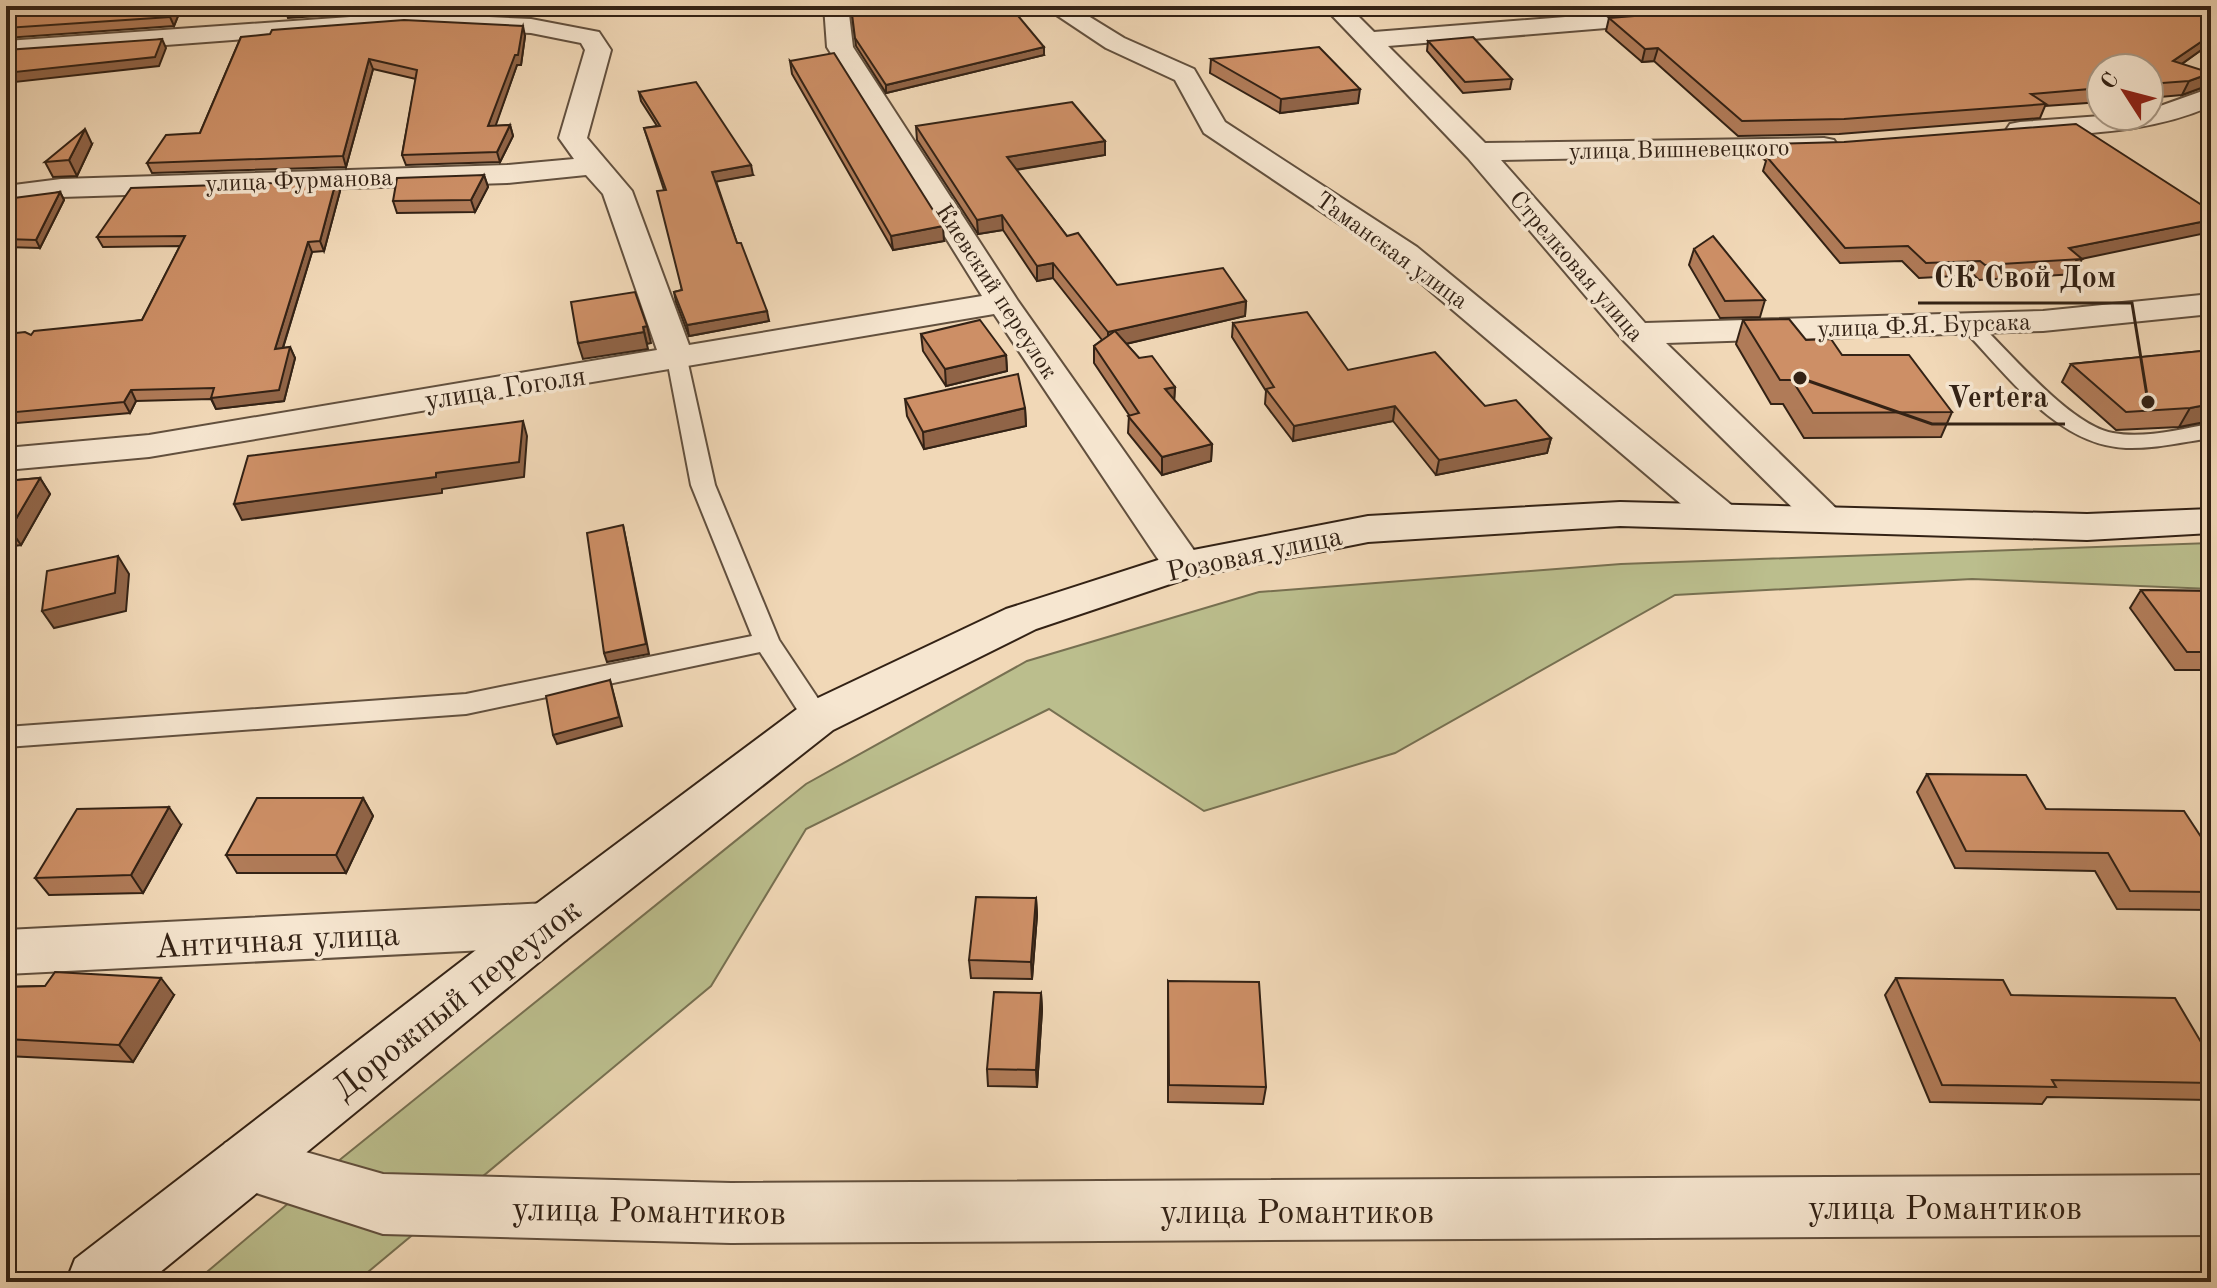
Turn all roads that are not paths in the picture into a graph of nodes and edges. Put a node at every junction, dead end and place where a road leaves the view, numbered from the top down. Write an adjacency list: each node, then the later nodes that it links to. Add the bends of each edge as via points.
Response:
1 (836, 6): 13 (street, Киевский переулок, via 840,47)
2 (1055, 6): 20 (street, Таманская улица, via 1115,43 1185,75 1214,127 1406,254)
3 (1335, 6): 5 (street, Стрелковая улица)
4 (1690, 14): 5 (street)
5 (1367, 40): 10 (street, Стрелковая улица)
6 (6, 49): 11 (street, via 407,20 531,26 590,37 598,50 573,138)
7 (2211, 96): 8 (street, via 2138,121)
8 (1999, 132)
9 (1853, 144): 10 (street, улица Вишневецкого)
10 (1478, 152): 16 (street, Стрелковая улица)
11 (593, 166): 12 (street, улица Фурманова, via 507,174 61,188); 17 (street, via 617,191)
12 (6, 195)
13 (1003, 303): 17 (street, улица Гоголя); 23 (street, Киевский переулок)
14 (2211, 304): 15 (street, улица Ф.Я. Бурсака)
15 (1969, 324): 16 (street, улица Ф.Я. Бурсака); 18 (lane, via 2072,423 2101,437 2133,441)
16 (1636, 334): 21 (street, Стрелковая улица)
17 (677, 359): 19 (street, улица Гоголя, via 149,446); 24 (lane, via 703,485)
18 (2211, 431)
19 (6, 459)
20 (1721, 517): 21 (street, Розовая улица); 23 (street, Розовая улица, via 1620,514 1368,529)
21 (1827, 519): 22 (street, Розовая улица, via 2087,527)
22 (2211, 521)
23 (1183, 565): 25 (street, Розовая улица, via 1021,619)
24 (767, 642): 25 (lane); 26 (lane, via 466,704)
25 (817, 718): 27 (street, Дорожный переулок)
26 (6, 737)
27 (547, 925): 28 (street, Античная улица); 29 (street, Дорожный переулок)
28 (6, 952)
29 (246, 1163): 30 (street, улица Романтиков, via 383,1204 731,1213); 31 (street, Дорожный переулок)
30 (2211, 1205)
31 (98, 1282)

